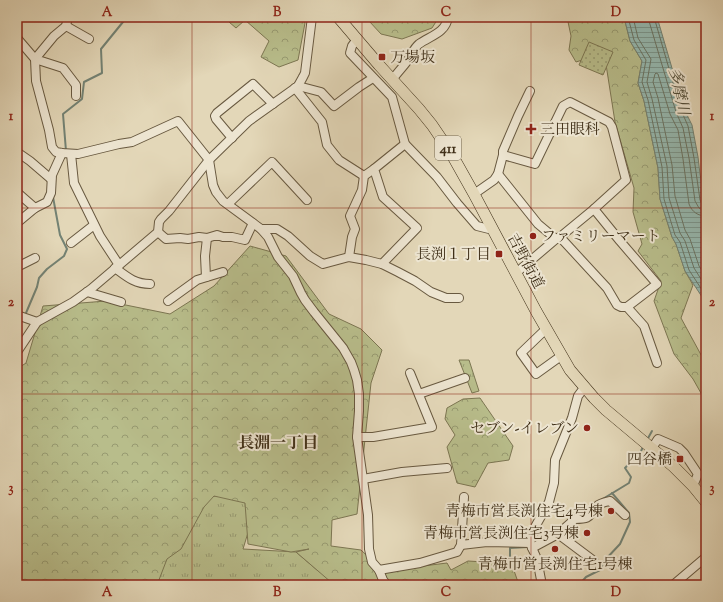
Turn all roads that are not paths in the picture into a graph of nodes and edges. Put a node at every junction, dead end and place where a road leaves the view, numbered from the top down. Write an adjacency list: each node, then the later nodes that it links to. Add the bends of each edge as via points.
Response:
1 (68, 17): 5 (street)
2 (312, 17): 12 (street, via 304,77)
3 (338, 17): 8 (highway, 吉野街道 / 411)
4 (448, 17): 11 (street, via 443,29 415,47)
5 (66, 26): 7 (street); 9 (street)
6 (17, 38): 9 (street)
7 (89, 39)
8 (357, 39): 10 (street, via 350,53); 11 (highway, 吉野街道 / 411)
9 (35, 58): 14 (street, via 63,68 76,84); 19 (street, via 36,80 52,148 56,152)
10 (373, 78): 12 (street, via 334,106 320,92); 17 (street, via 392,97)
11 (392, 80): 26 (highway, 吉野街道 / 411, via 432,125)
12 (296, 87): 15 (street); 24 (street, via 322,122 327,145 339,160)
13 (530, 91): 20 (street)
14 (76, 96)
15 (273, 104): 16 (street, via 249,121); 16 (street, via 253,84 217,113 216,119)
16 (232, 138): 21 (street)
17 (405, 144): 22 (street); 36 (street, via 437,177 477,226)
18 (17, 152): 25 (street)
19 (68, 153): 21 (street, via 78,154 132,142 178,121); 25 (street); 34 (street, via 74,183)
20 (503, 155): 23 (street); 31 (street, via 535,164 563,106 570,102 609,122 626,180)
21 (209, 160): 29 (street, via 216,192); 37 (street, via 161,219)
22 (374, 169): 24 (street); 43 (street, via 383,196 417,228)
23 (498, 174): 26 (street, via 494,180); 39 (street, via 538,224)
24 (364, 176): 41 (street, via 362,190 350,216 355,229)
25 (51, 179): 30 (street, via 51,193 47,202)
26 (474, 194): 36 (highway, 吉野街道 / 411)
27 (17, 196): 30 (street, via 20,194)
28 (307, 200): 29 (street, via 272,162)
29 (228, 204): 33 (street)
30 (34, 208): 32 (street)
31 (594, 209): 39 (street); 54 (street, via 657,284)
32 (17, 223)
33 (253, 223): 35 (street); 38 (street, via 245,240 217,235)
34 (94, 225): 40 (street); 45 (street)
35 (261, 229): 41 (street, via 277,229 323,264); 65 (street, via 278,258 293,276 300,293 351,362 359,394)
36 (493, 230): 47 (highway, 吉野街道 / 411)
37 (158, 232): 38 (street, via 166,240 199,236); 45 (street)
38 (207, 238): 48 (street)
39 (558, 238): 47 (street); 54 (street, via 607,288 621,308)
40 (70, 243)
41 (349, 257): 43 (street)
42 (35, 258): 44 (street)
43 (382, 264): 51 (street, via 431,292 446,298)
44 (17, 267)
45 (117, 267): 49 (street, via 132,281); 50 (street)
46 (223, 272): 48 (street)
47 (516, 273): 57 (highway, 吉野街道 / 411)
48 (206, 277): 52 (street, via 197,280)
49 (150, 284)
50 (87, 292): 53 (street); 56 (street)
51 (459, 298)
52 (168, 301)
53 (121, 302)
54 (627, 307): 60 (street, via 644,326)
55 (17, 315): 56 (street)
56 (37, 322): 58 (street)
57 (546, 329): 59 (highway, 吉野街道 / 411); 59 (street, via 521,354 536,374)
58 (17, 352)
59 (561, 356): 63 (highway, 吉野街道 / 411)
60 (657, 363)
61 (410, 373): 64 (street)
62 (465, 378): 64 (street)
63 (584, 388): 66 (highway, 吉野街道 / 411, via 606,410); 75 (street, via 578,396 555,460 554,483 549,502 535,527)
64 (419, 394): 65 (street, via 432,427 373,438)
65 (357, 437): 68 (street)
66 (648, 444): 69 (highway, 吉野街道 / 411); 69 (street, via 658,439 679,448 698,474)
67 (447, 468): 68 (street)
68 (363, 479): 78 (street, via 372,562)
69 (693, 486): 71 (highway, 吉野街道 / 411)
70 (464, 497): 74 (street)
71 (706, 502)
72 (625, 515): 73 (street, via 610,501 598,505 589,517 575,519)
73 (558, 534): 75 (street); 77 (street)
74 (461, 544): 75 (street, via 487,542); 78 (street, via 456,552 420,563)
75 (531, 545): 80 (street, via 537,559)
76 (706, 557): 81 (street)
77 (594, 561)
78 (379, 570): 79 (street)
79 (387, 585)
80 (542, 585)
81 (673, 585)

